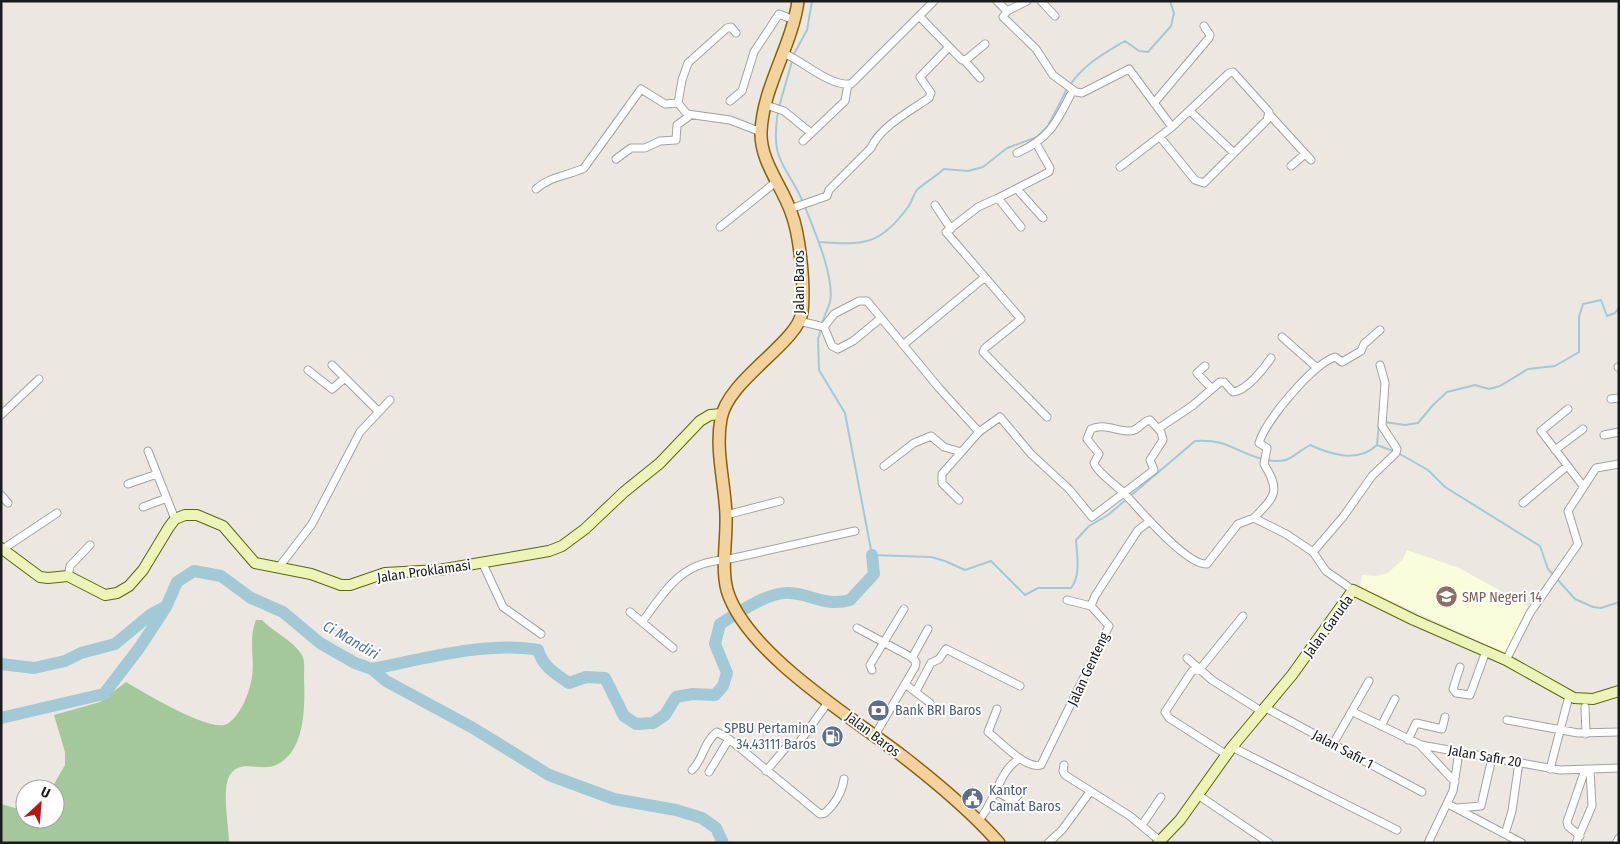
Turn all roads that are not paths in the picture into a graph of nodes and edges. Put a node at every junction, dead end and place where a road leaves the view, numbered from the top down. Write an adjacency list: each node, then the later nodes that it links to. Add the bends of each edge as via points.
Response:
1 (798, 1): 9 (main road, Jalan Baros)
2 (934, 1): 8 (street)
3 (997, 1): 6 (street)
4 (1026, 1): 6 (street)
5 (1041, 1): 7 (street)
6 (1007, 11): 18 (street, via 1004,19 1036,49 1053,75)
7 (1055, 16)
8 (920, 17): 13 (street); 17 (street)
9 (794, 20): 14 (main road, Jalan Baros); 19 (street, via 778,14 754,52 742,91)
10 (1204, 26): 21 (street, via 1210,35)
11 (736, 33): 20 (street, via 731,27 727,28 688,63)
12 (985, 44): 15 (street)
13 (948, 48): 15 (street); 44 (street, via 920,77 931,96 875,140 827,196)
14 (786, 54): 17 (street, via 828,78); 22 (main road, Jalan Baros)
15 (964, 60): 16 (street)
16 (980, 78)
17 (848, 84): 28 (street, via 845,101)
18 (1072, 89): 21 (street, via 1082,93 1129,69); 31 (street, via 1052,128)
19 (730, 101)
20 (678, 103): 24 (street); 40 (street, via 665,104 639,90 584,168 552,178)
21 (1154, 103): 26 (street)
22 (774, 107): 27 (main road, Jalan Baros); 28 (street)
23 (1190, 112): 25 (street, via 1233,72); 26 (street); 33 (street)
24 (688, 114): 27 (street, via 730,120); 35 (street, via 677,126 676,140 631,148)
25 (1270, 115): 33 (street); 34 (street)
26 (1172, 127): 29 (street)
27 (761, 132): 39 (main road, Jalan Baros, via 763,150)
28 (811, 133): 30 (street)
29 (1160, 137): 33 (street, via 1199,182 1209,179); 38 (street)
30 (803, 140)
31 (1036, 145): 32 (street); 41 (street, via 1050,170)
32 (1017, 153)
33 (1234, 153)
34 (1305, 154): 36 (street); 37 (street)
35 (616, 159)
36 (1311, 160)
37 (1291, 166)
38 (1120, 167)
39 (776, 181): 44 (main road, Jalan Baros); 46 (street)
40 (536, 189)
41 (1017, 189): 42 (street); 45 (street)
42 (998, 198): 47 (street); 48 (street, via 978,207)
43 (935, 206): 48 (street)
44 (794, 208): 51 (main road, Jalan Baros, via 802,310)
45 (1043, 218)
46 (720, 227)
47 (1021, 227)
48 (951, 229): 49 (street, via 946,232)
49 (985, 277): 55 (street); 72 (street, via 1021,319 983,352)
50 (880, 319): 52 (street, via 862,300 834,314); 52 (street, via 838,349 832,346); 55 (street)
51 (799, 322): 52 (street); 70 (main road, Jalan Baros, via 738,389)
52 (821, 327)
53 (1380, 330): 60 (street, via 1346,362 1335,357)
54 (1282, 337): 60 (street)
55 (903, 345): 75 (street)
56 (1271, 358): 64 (street, via 1256,376 1235,392 1231,392 1222,381)
57 (332, 365): 62 (street)
58 (1380, 365): 103 (street, via 1384,383 1382,426 1397,449 1396,455 1372,476)
59 (1205, 366): 64 (street, via 1197,373)
60 (1316, 368): 97 (street, via 1302,381 1259,443 1267,448 1264,460 1274,480 1275,492)
61 (308, 370): 62 (street, via 333,389)
62 (344, 378): 69 (street)
63 (39, 379): 71 (street)
64 (1212, 388): 73 (street)
65 (1619, 398): 67 (street)
66 (390, 400): 69 (street)
67 (1611, 400)
68 (1568, 409): 78 (street, via 1541,431)
69 (378, 411): 106 (street, via 355,440 312,524)
70 (722, 414): 96 (main road, Jalan Baros, via 720,452); 105 (street, Jalan Proklamasi, via 700,420 660,463 562,546 542,553)
71 (1, 415)
72 (1047, 417)
73 (1159, 428): 88 (street, via 1163,440 1150,460 1154,469); 88 (street, via 1149,420 1131,431 1098,426 1088,433 1088,443 1100,455 1095,466)
74 (1582, 430): 78 (street)
75 (979, 432): 80 (street); 88 (street, via 1000,417 1092,517)
76 (1619, 432): 77 (street)
77 (1604, 435)
78 (1555, 450): 83 (street)
79 (148, 451): 84 (street)
80 (961, 452): 82 (street, via 944,447 931,436 914,443); 90 (street, via 941,478)
81 (1619, 464): 86 (street, via 1596,468)
82 (884, 466)
83 (1567, 466): 86 (street); 92 (street)
84 (157, 474): 85 (street); 89 (street)
85 (128, 484)
86 (1583, 486): 123 (street, via 1568,511 1578,544 1530,613)
87 (1, 495): 93 (street)
88 (1126, 495): 99 (street)
89 (167, 498): 94 (street); 98 (street)
90 (959, 500)
91 (780, 501): 96 (street)
92 (1523, 502)
93 (8, 503)
94 (143, 507)
95 (57, 513): 102 (street)
96 (726, 515): 104 (main road, Jalan Baros)
97 (1254, 518): 99 (street, via 1238,524 1205,564 1170,541); 103 (street)
98 (175, 519): 106 (street, Jalan Proklamasi, via 198,515 211,519 233,535 255,563); 107 (street, via 143,570 117,594 105,595)
99 (1150, 521): 110 (street, via 1138,530)
100 (855, 531): 104 (street)
101 (90, 545): 107 (street, via 70,566)
102 (2, 548): 107 (street, via 40,577)
103 (1313, 552): 108 (street, via 1326,571)
104 (725, 560): 114 (street, via 704,563 674,579); 134 (main road, Jalan Baros, via 727,589 747,626 774,655)
105 (482, 562): 106 (street, Jalan Proklamasi, via 440,570 385,573 350,585); 117 (street, via 503,607)
106 (279, 567)
107 (68, 576)
108 (1353, 590): 120 (street, Jalan Garuda); 138 (street, Jalan Garuda, via 1292,676)
109 (1067, 600): 110 (street)
110 (1090, 606): 154 (street, Jalan Genteng, via 1109,626 1080,688 1041,765)
111 (904, 609): 118 (street)
112 (630, 612): 114 (street)
113 (1243, 616): 126 (street)
114 (642, 622): 119 (street)
115 (857, 628): 118 (street)
116 (928, 629): 121 (street)
117 (541, 634)
118 (884, 643): 121 (street); 125 (street, via 870,667)
119 (673, 648)
120 (1486, 651): 123 (street, Jalan Garuda); 124 (street, via 1470,695 1456,693 1453,689)
121 (912, 658): 128 (street, via 916,665)
122 (1187, 658): 126 (street, Jalan Safir 1)
123 (1506, 660): 132 (street, Jalan Garuda)
124 (1460, 667)
125 (872, 670)
126 (1200, 670): 138 (street, Jalan Safir 1); 151 (street, via 1192,671 1165,714)
127 (1369, 681): 139 (street)
128 (905, 684): 130 (street); 146 (street)
129 (1020, 686): 130 (street, via 946,649 939,660 931,662)
130 (916, 691): 135 (street)
131 (1619, 692): 132 (street, Jalan Garuda, via 1593,699)
132 (1569, 696): 143 (street)
133 (1395, 699): 142 (street)
134 (829, 701): 146 (main road, Jalan Baros); 161 (street, via 798,744 789,744)
135 (930, 702)
136 (1585, 707): 145 (street)
137 (997, 709): 154 (street, via 988,732)
138 (1262, 709): 149 (street, Jalan Safir 1); 151 (street, Jalan Garuda)
139 (1353, 712): 142 (street, Jalan Safir 20); 149 (street)
140 (1445, 716): 148 (street, via 1442,729 1416,723)
141 (1507, 720): 143 (street)
142 (1381, 726): 148 (street, Jalan Safir 20)
143 (1559, 730): 145 (street); 158 (street)
144 (1619, 732): 145 (street)
145 (1586, 734)
146 (875, 736): 173 (main road, Jalan Baros)
147 (729, 739): 159 (street, via 717,732 714,734); 161 (street); 162 (street)
148 (1408, 740): 150 (street, Jalan Safir 20)
149 (1333, 744): 167 (street, Jalan Safir 1)
150 (1421, 745): 152 (street, Jalan Safir 20); 164 (street)
151 (1230, 751): 169 (street, Jalan Garuda); 175 (street)
152 (1459, 752): 153 (street, Jalan Safir 20); 164 (street)
153 (1492, 758): 155 (street, Jalan Safir 20); 172 (street, via 1481,806)
154 (1018, 759): 165 (street)
155 (1519, 762): 158 (street, Jalan Safir 20); 176 (street, via 1512,811)
156 (1064, 766): 166 (street, via 1064,775)
157 (1619, 768): 160 (street, Jalan Safir 20)
158 (1550, 769): 160 (street, Jalan Safir 20)
159 (692, 770)
160 (1588, 770): 178 (street, via 1592,806); 178 (street, via 1567,822)
161 (766, 771): 163 (street, via 822,814 832,806)
162 (709, 772)
163 (844, 779)
164 (1455, 782): 171 (street)
165 (996, 791): 168 (street, via 1012,801); 173 (street)
166 (1090, 792): 174 (street); 182 (street, via 1062,830)
167 (1422, 792)
168 (1020, 793)
169 (1198, 795): 180 (street, Jalan Garuda); 183 (street)
170 (1161, 797): 174 (street)
171 (1448, 804): 172 (street); 179 (street)
172 (1456, 808): 176 (street)
173 (978, 820): 181 (main road, Jalan Baros)
174 (1142, 825): 180 (street)
175 (1397, 830)
176 (1504, 834): 185 (street)
177 (1619, 838): 186 (street)
178 (1578, 839)
179 (1429, 841): 184 (street)
180 (1159, 842)
181 (999, 843)
182 (1048, 843)
183 (1269, 843)
184 (1437, 843)
185 (1522, 843)
186 (1616, 843)

